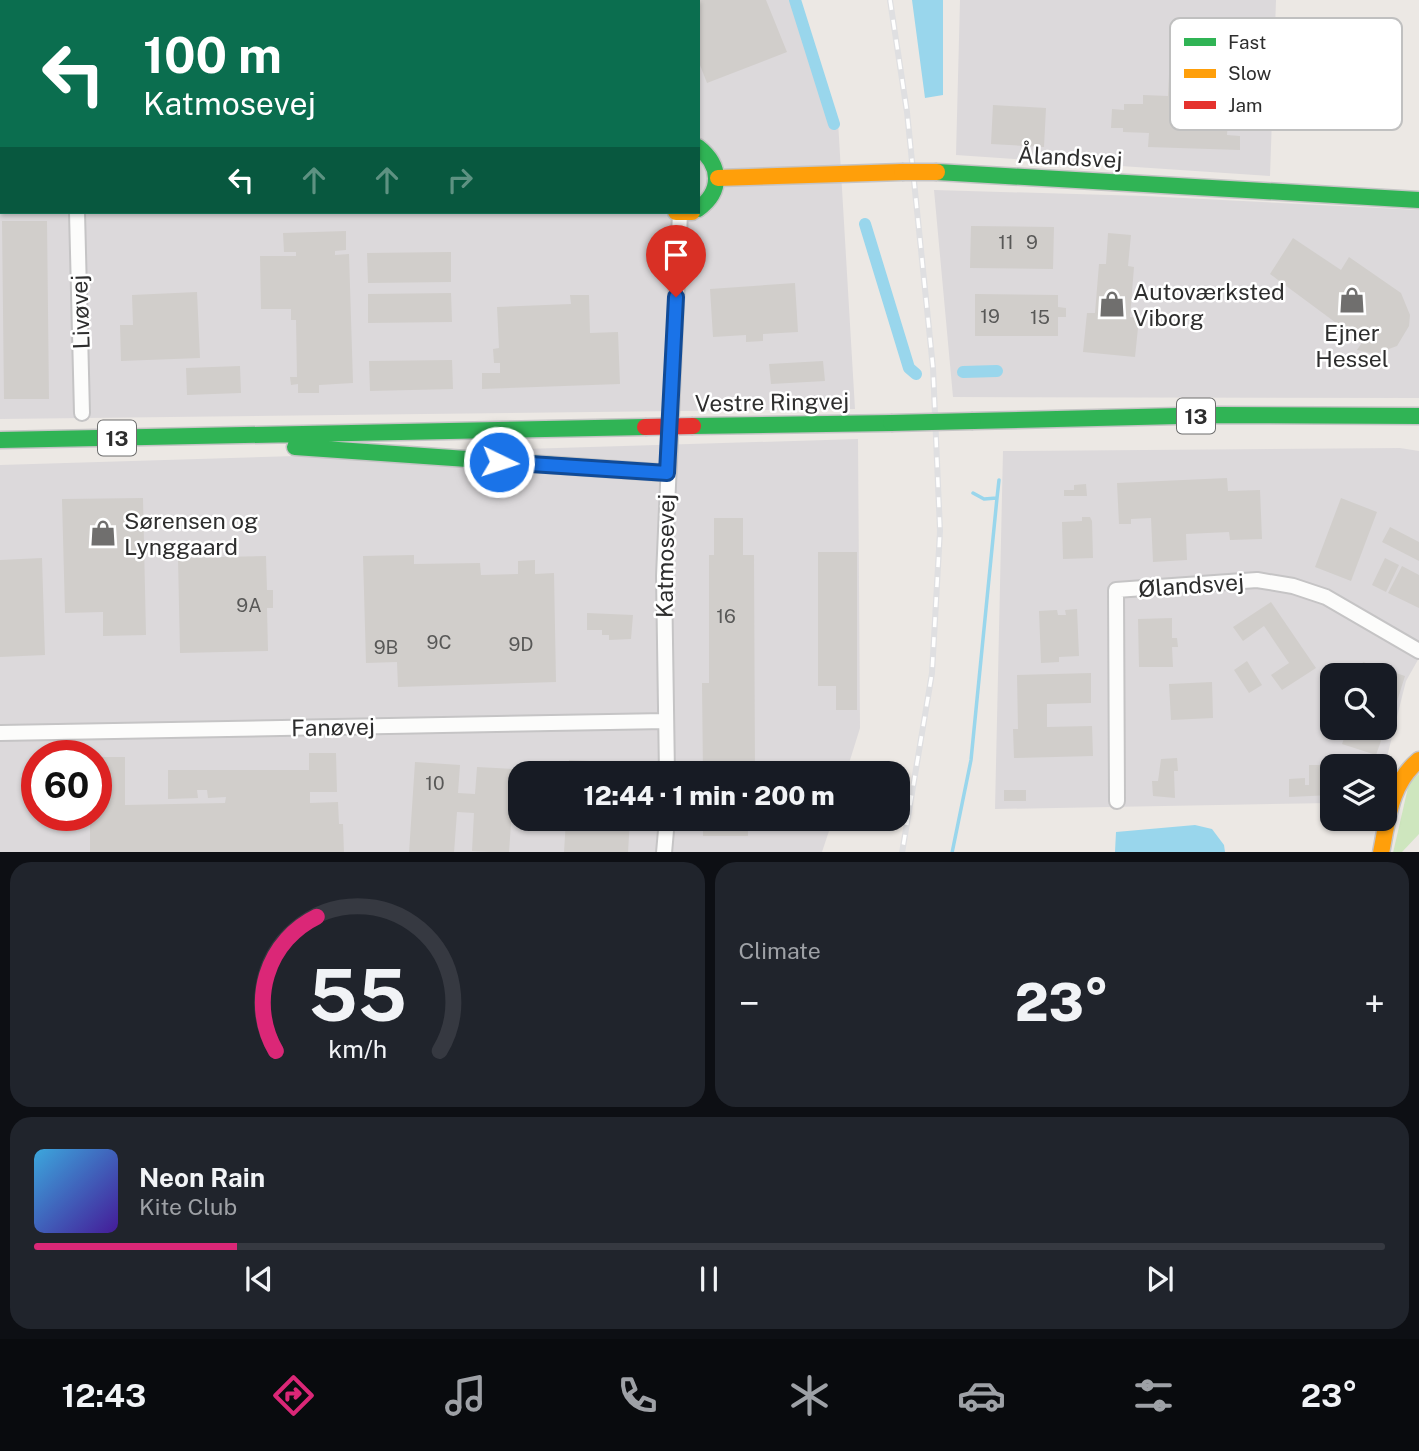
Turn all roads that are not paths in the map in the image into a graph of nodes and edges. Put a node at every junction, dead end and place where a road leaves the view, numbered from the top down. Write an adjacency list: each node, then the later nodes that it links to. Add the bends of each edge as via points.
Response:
1 (700, 149): 2 (main road, via 712,159)
2 (718, 178): 3 (main road, Ålandsvej, bridge, via 937,172); 4 (main road, via 711,200)
3 (1419, 200)
4 (700, 208)
5 (77, 214): 7 (street, Livøvej)
6 (683, 214): 11 (street, Katmosevej)
7 (82, 413)
8 (1419, 416): 9 (main road, Vestre Ringvej / 13, bridge, via 1232,415)
9 (235, 436): 10 (main road, Vestre Ringvej / 13); 11 (main road, via 270,445)
10 (0, 440)
11 (667, 473): 13 (street, Katmosevej)
12 (1419, 651): 17 (street, Ølandsvej, via 1326,597 1293,586 1257,580 1115,590)
13 (666, 721): 14 (street, Fanøvej); 16 (street, Katmosevej)
14 (0, 733)
15 (1419, 760): 20 (main road, via 1397,783)
16 (667, 761)
17 (1117, 801)
18 (666, 831): 19 (street)
19 (664, 852)
20 (1381, 852)

